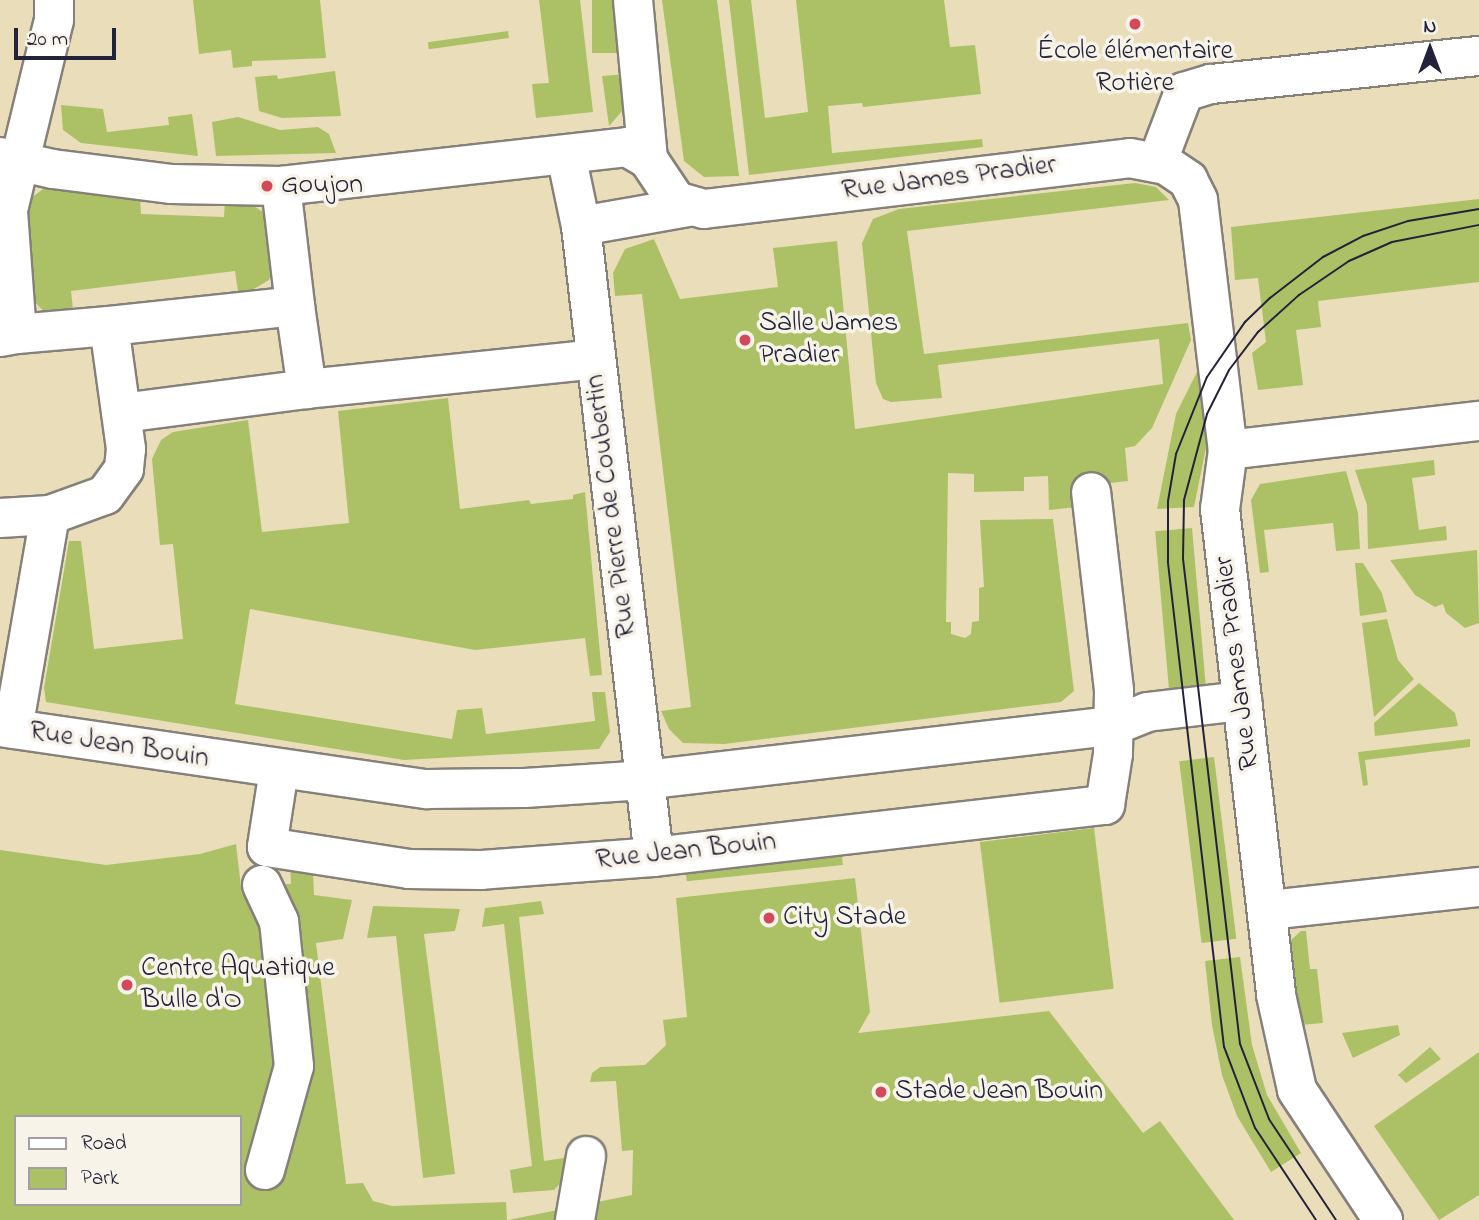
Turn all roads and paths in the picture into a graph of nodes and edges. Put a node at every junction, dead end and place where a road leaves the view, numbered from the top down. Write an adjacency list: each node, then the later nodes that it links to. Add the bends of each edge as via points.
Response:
1 (54, 0): 5 (street, via 49,43)
2 (633, 0): 8 (street)
3 (1479, 56): 6 (street, via 1211,84 1184,92)
4 (566, 155): 7 (street, Rue James Pradier); 8 (street, Rue James Pradier, via 627,147); 9 (street, Rue Pierre de Coubertin)
5 (9, 159): 7 (street, Rue James Pradier, via 173,184); 12 (street)
6 (1157, 163): 8 (street, Rue James Pradier, via 1130,158); 17 (street, Rue James Pradier, via 1188,180 1198,200)
7 (281, 187): 10 (street)
8 (665, 190): 9 (street)
9 (581, 226): 13 (street, Rue Pierre de Coubertin)
10 (295, 306): 11 (street); 14 (street)
11 (109, 326): 12 (street); 15 (street)
12 (9, 335)
13 (595, 359): 14 (street); 25 (street, Rue Pierre de Coubertin)
14 (307, 389): 15 (street)
15 (122, 413): 19 (street, via 126,449 117,483 84,507)
16 (1479, 421): 17 (street)
17 (1228, 450): 21 (street, Rue James Pradier, via 1220,509)
18 (1091, 492): 22 (street, via 1114,690)
19 (50, 515): 20 (street); 23 (street)
20 (0, 518)
21 (1242, 701): 22 (street, Rue Jean Bouin, via 1147,712); 30 (street, Rue James Pradier)
22 (1113, 726): 25 (street, Rue Jean Bouin); 27 (street, Rue Jean Bouin, via 1105,805)
23 (7, 728): 24 (street, Rue Jean Bouin)
24 (279, 770): 25 (street, Rue Jean Bouin, via 427,789); 26 (street)
25 (644, 780): 27 (street, Rue Pierre de Coubertin)
26 (267, 847): 27 (street, Rue Jean Bouin, via 436,870); 28 (street)
27 (654, 857)
28 (262, 885): 31 (street, via 256,924); 33 (street, via 279,921 294,1066)
29 (1479, 887): 30 (street)
30 (1269, 910): 35 (street, Rue James Pradier, via 1276,995 1297,1090)
31 (268, 1027)
32 (586, 1156): 34 (street)
33 (265, 1170)
34 (575, 1220)
35 (1382, 1220)

